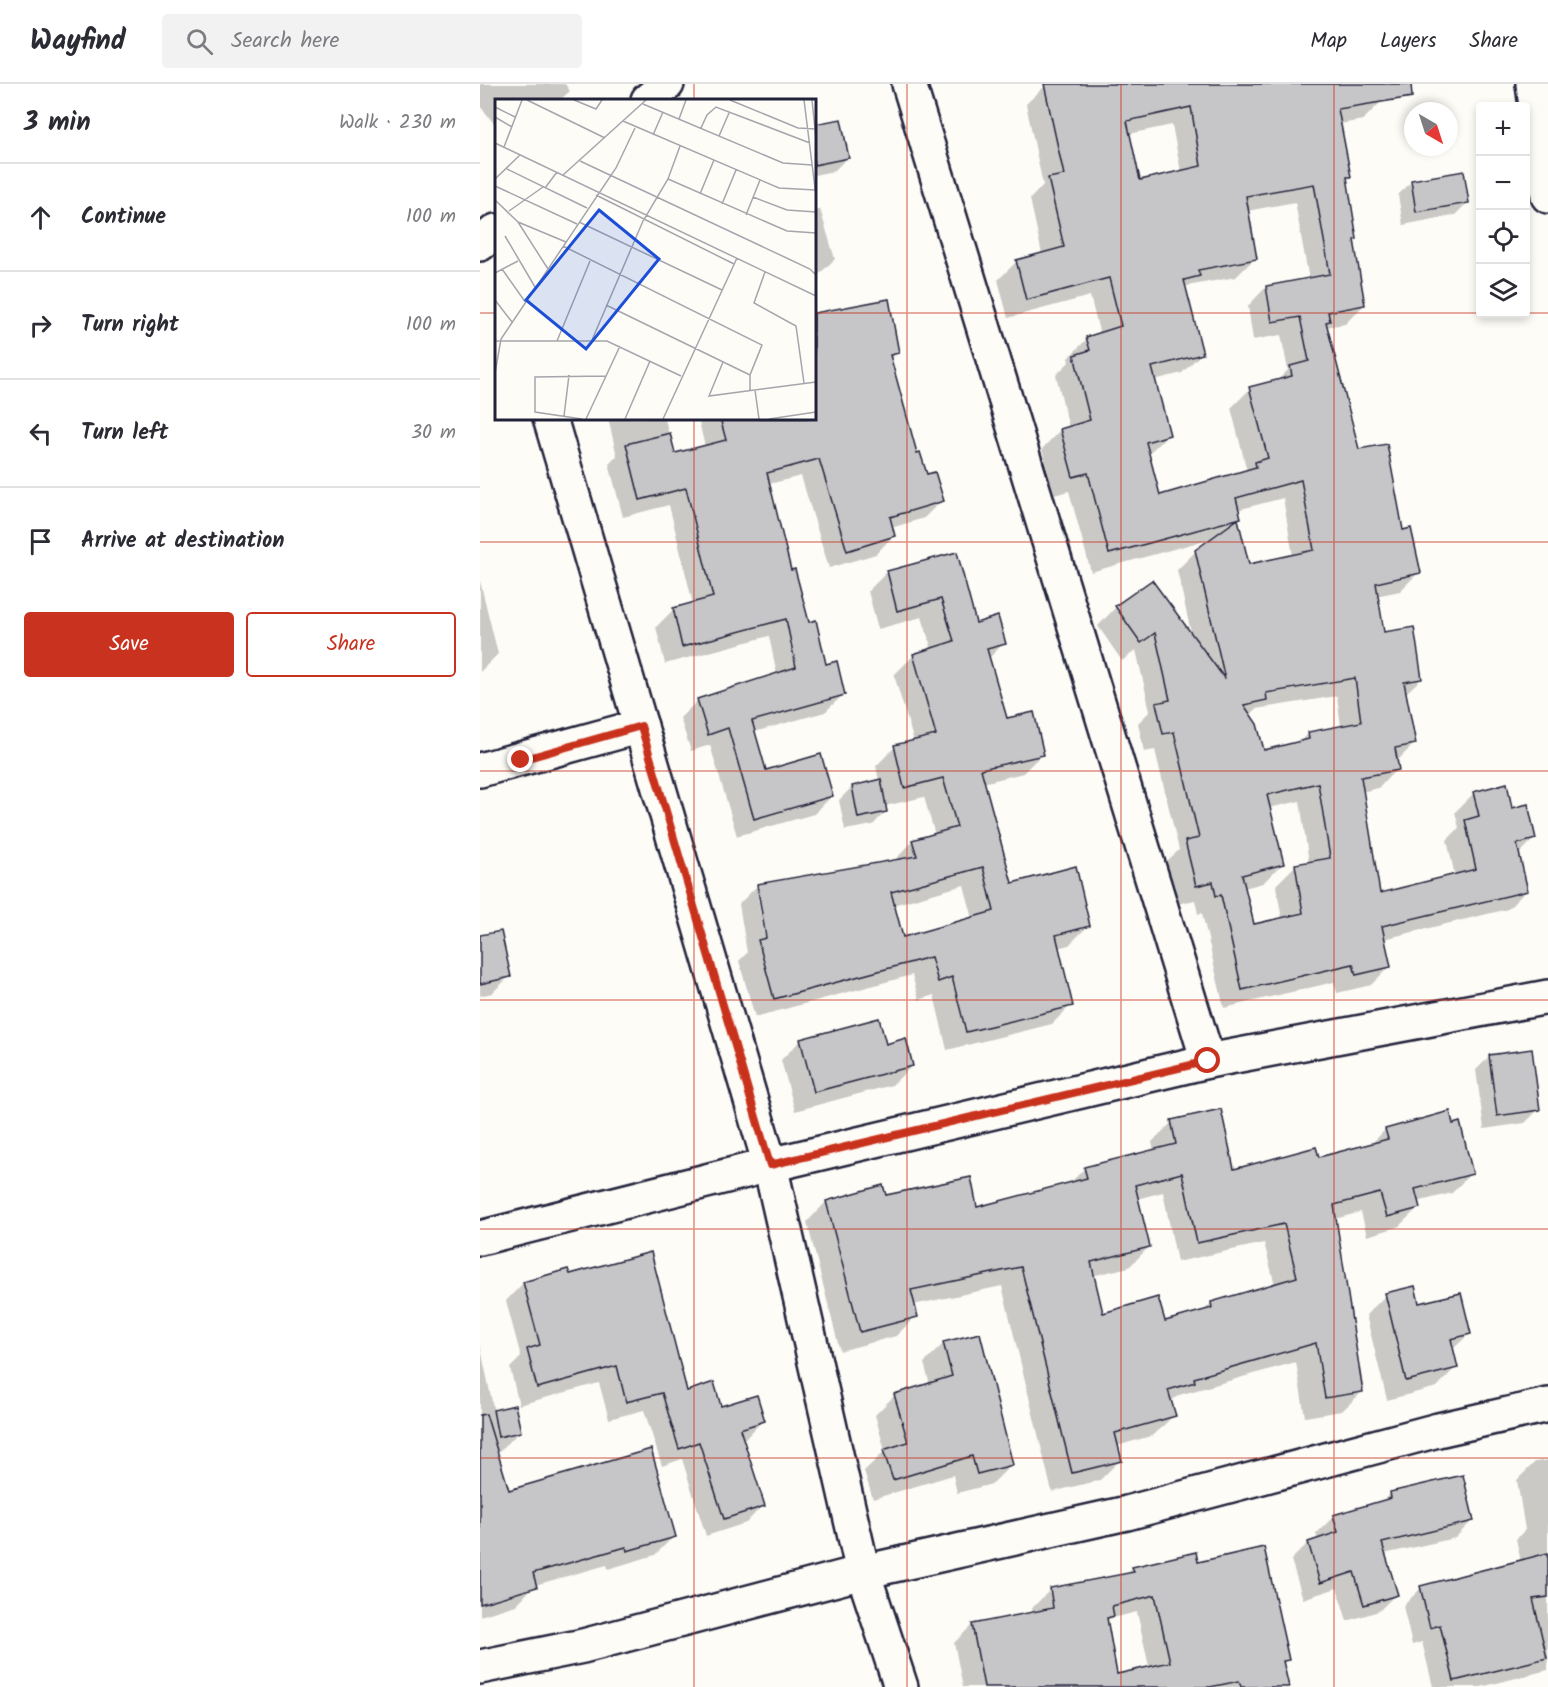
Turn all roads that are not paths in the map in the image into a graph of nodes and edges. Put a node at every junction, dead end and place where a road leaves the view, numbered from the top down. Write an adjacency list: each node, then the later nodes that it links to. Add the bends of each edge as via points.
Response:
1 (667, 84): 4 (street)
2 (909, 84): 10 (street)
3 (1533, 84): 5 (street)
4 (649, 99)
5 (1548, 196)
6 (551, 420): 7 (street)
7 (641, 726): 8 (street); 11 (street)
8 (480, 770)
9 (1548, 996): 10 (street)
10 (1208, 1061): 11 (street)
11 (770, 1165): 12 (street); 14 (street)
12 (480, 1238)
13 (1548, 1405): 14 (street, via 1438,1430 1127,1513)
14 (863, 1572): 15 (street, via 583,1646); 16 (street)
15 (480, 1667)
16 (901, 1687)

